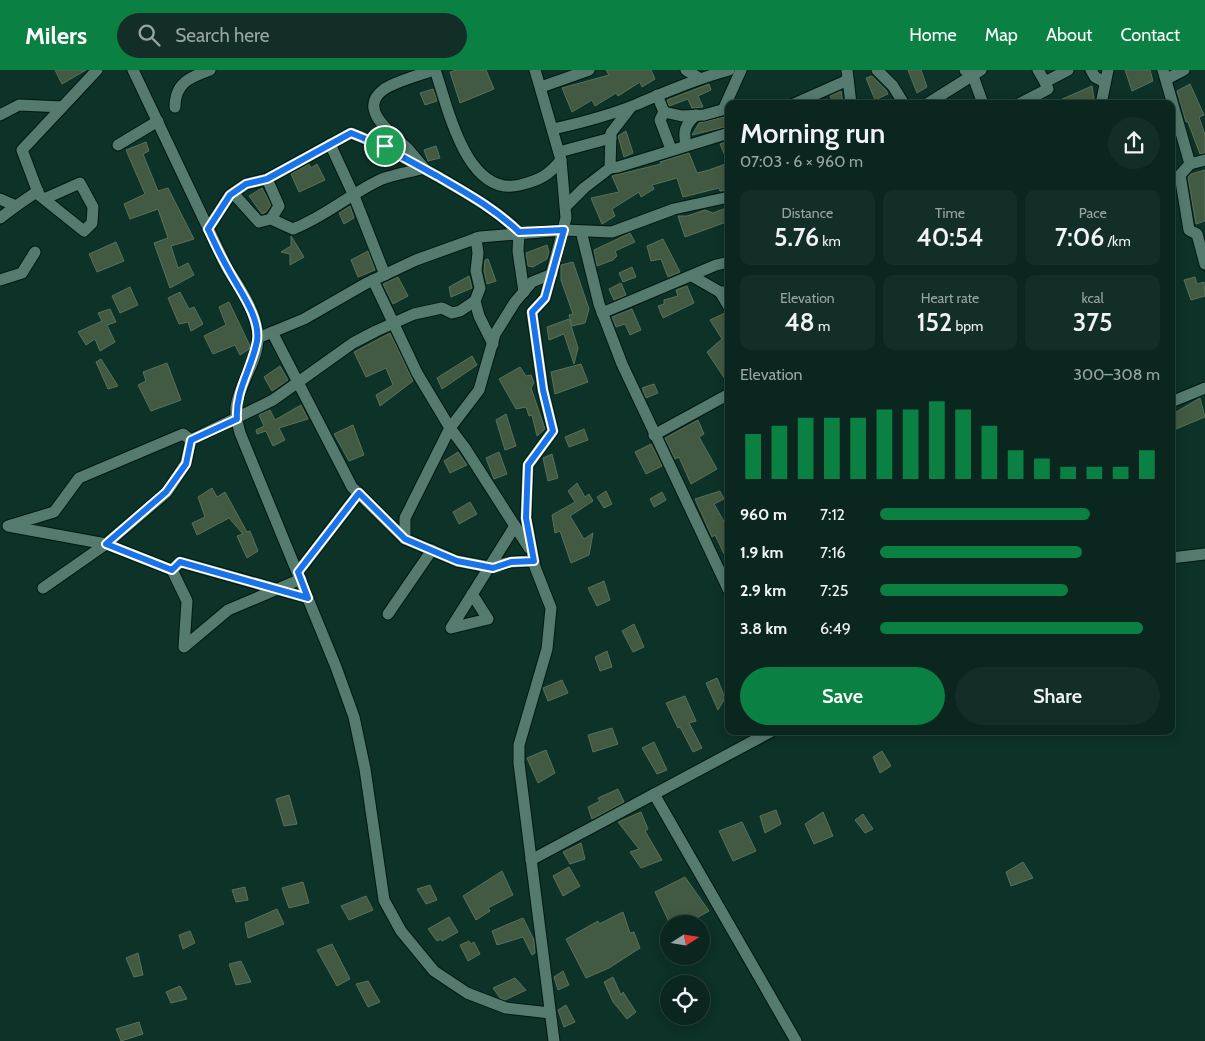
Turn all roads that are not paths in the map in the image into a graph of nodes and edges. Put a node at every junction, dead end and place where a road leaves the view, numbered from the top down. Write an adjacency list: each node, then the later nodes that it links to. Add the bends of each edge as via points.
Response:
1 (97, 70): 34 (street)
2 (133, 70): 41 (street)
3 (210, 70): 35 (street, via 186,80 175,94)
4 (434, 70): 49 (street, via 462,148 483,177 513,186 549,175); 52 (street, via 384,89 375,98 374,108 380,122)
5 (536, 70): 22 (street)
6 (589, 70): 22 (street)
7 (686, 70): 19 (street)
8 (729, 70): 19 (street)
9 (741, 70): 24 (street)
10 (877, 70): 27 (street)
11 (1038, 70): 20 (street)
12 (1068, 70): 20 (street)
13 (1091, 70): 21 (street, via 1095,77)
14 (1108, 70): 21 (street)
15 (1184, 70): 17 (street)
16 (973, 72): 28 (street); 29 (street)
17 (1165, 74): 32 (street)
18 (847, 75): 25 (street); 26 (street)
19 (699, 78): 23 (street)
20 (1045, 82): 30 (street, via 1048,89)
21 (1105, 82): 31 (street)
22 (541, 87): 42 (street)
23 (657, 95): 33 (street); 38 (street)
24 (729, 100)
25 (801, 100)
26 (850, 100)
27 (902, 100)
28 (933, 100)
29 (982, 100)
30 (1027, 100)
31 (1102, 100)
32 (1172, 100)
33 (631, 106): 42 (street, via 585,122); 44 (street)
34 (62, 107): 39 (street, via 19,105); 58 (street, via 22,150)
35 (175, 107)
36 (725, 108): 40 (street)
37 (1175, 110): 51 (street)
38 (664, 112): 40 (street); 48 (street, via 660,120)
39 (0, 115)
40 (696, 115): 47 (street, via 686,124)
41 (158, 121): 46 (street); 66 (street)
42 (553, 128): 49 (street)
43 (725, 134): 47 (street)
44 (611, 138): 49 (street); 53 (street)
45 (330, 144): 52 (street, via 351,133 385,146); 55 (street); 59 (street)
46 (118, 145)
47 (686, 145): 48 (street)
48 (671, 149): 53 (street)
49 (560, 156): 63 (street)
50 (1205, 160): 51 (street)
51 (1190, 164): 54 (street)
52 (424, 168): 59 (street, via 383,179); 69 (street, via 500,214)
53 (610, 168): 63 (street)
54 (1180, 175): 56 (street); 70 (street, via 1189,230)
55 (267, 179): 57 (street, via 246,184); 65 (street, via 278,206)
56 (1175, 180)
57 (233, 193): 65 (street, via 259,222); 66 (street)
58 (41, 195): 58 (street, via 84,231 92,223 93,207 80,183); 62 (street)
59 (354, 196): 65 (street, via 293,229); 75 (street)
60 (725, 197): 68 (street, via 674,209 612,232)
61 (0, 199): 62 (street)
62 (16, 206): 64 (street)
63 (566, 206): 67 (street)
64 (0, 218)
65 (271, 219)
66 (208, 229): 86 (street, via 244,295)
67 (564, 230): 68 (street); 69 (street); 76 (street)
68 (581, 231): 83 (street)
69 (519, 232): 71 (street); 80 (street, via 518,251)
70 (1201, 232): 74 (street)
71 (476, 238): 75 (street); 82 (street, via 476,271 480,288)
72 (35, 252): 78 (street, via 22,273)
73 (725, 264): 77 (street)
74 (1205, 264)
75 (385, 274): 79 (street)
76 (552, 274): 80 (street, via 532,282); 102 (street, via 545,298 532,312 543,390 553,431 528,465 526,518)
77 (692, 276): 81 (street); 83 (street)
78 (0, 280)
79 (373, 280): 84 (street); 85 (street, via 304,319)
80 (524, 292): 87 (street, via 496,334)
81 (724, 292)
82 (475, 301): 84 (street, via 460,311 452,313 442,308 414,314); 87 (street)
83 (602, 313): 94 (street)
84 (392, 324): 88 (street, via 353,344); 93 (street)
85 (272, 332): 86 (street); 88 (street)
86 (258, 338): 92 (street, via 239,393)
87 (493, 344): 93 (street, via 479,390)
88 (298, 383): 92 (street); 96 (street, via 352,487)
89 (1205, 388): 91 (street)
90 (725, 396): 94 (street)
91 (1175, 400)
92 (237, 419): 95 (street); 106 (street)
93 (450, 428): 97 (street); 98 (street, via 405,518)
94 (654, 434): 107 (street)
95 (191, 440): 99 (street, via 186,464 166,492); 99 (street, via 183,434 79,478 54,512 8,526)
96 (359, 493): 98 (street); 106 (street)
97 (515, 526): 102 (street); 104 (street)
98 (405, 539): 100 (street)
99 (106, 544): 105 (street); 108 (street)
100 (432, 550): 104 (street, via 457,561); 112 (street)
101 (1205, 554): 103 (street)
102 (532, 556): 104 (street); 115 (street, via 551,608 547,649 519,745)
103 (1175, 558)
104 (489, 567): 110 (street)
105 (172, 570): 109 (street, via 180,562); 109 (street, via 187,601 184,647 228,610)
106 (299, 576): 109 (street); 111 (street)
107 (725, 583)
108 (43, 588)
109 (279, 590): 111 (street)
110 (472, 594)
111 (308, 598): 116 (street, via 354,717 384,900 401,931 434,971 467,993 506,1008)
112 (388, 614)
113 (765, 735): 114 (street)
114 (654, 794): 115 (street); 118 (street)
115 (531, 860): 116 (street)
116 (550, 1013): 117 (street)
117 (554, 1041)
118 (796, 1041)

